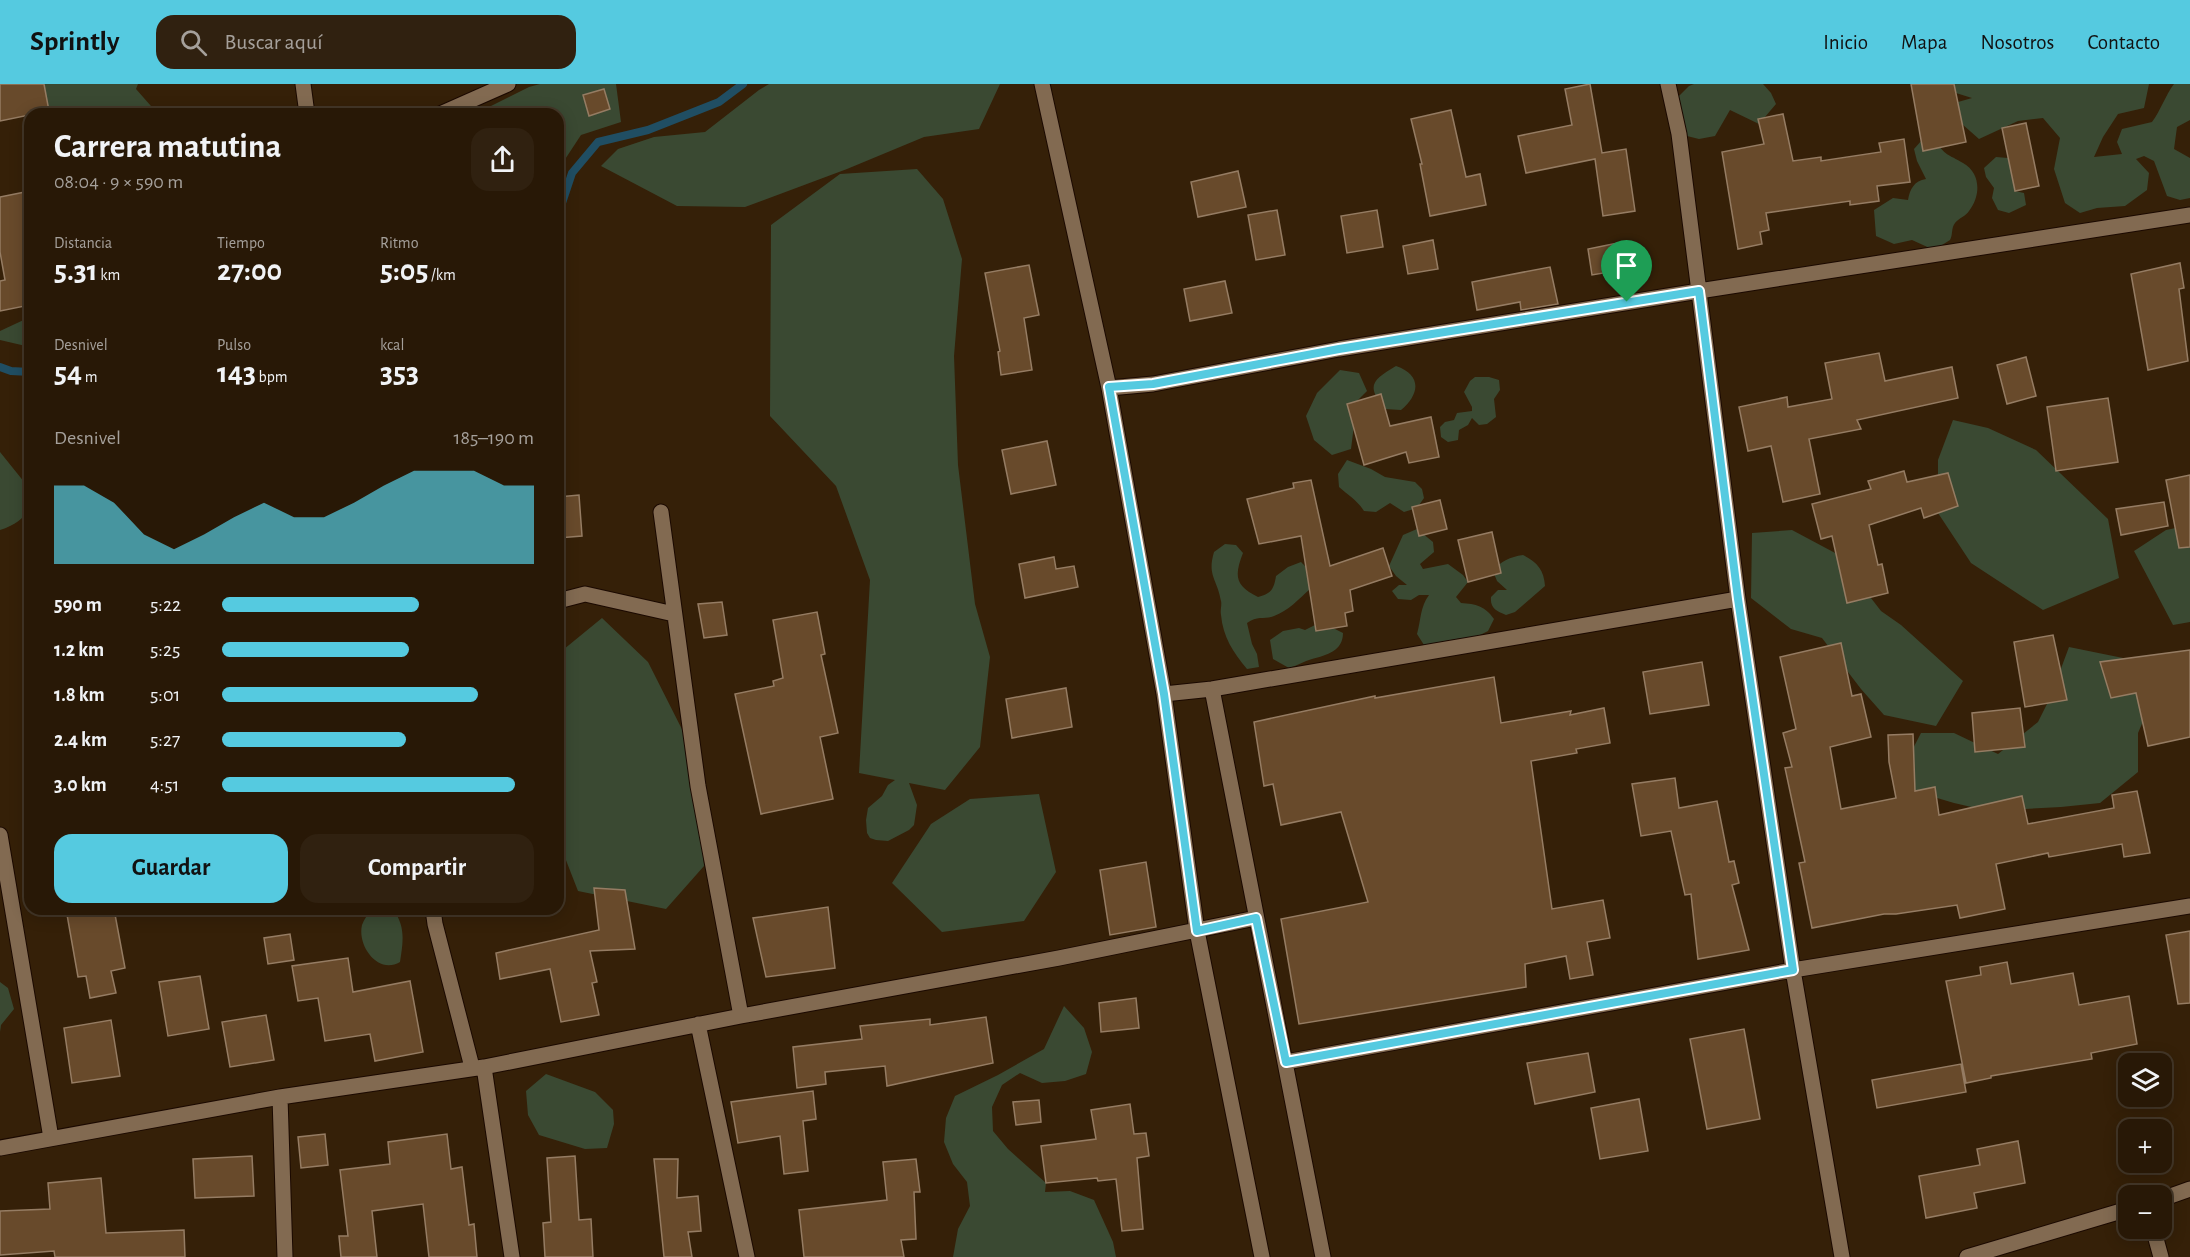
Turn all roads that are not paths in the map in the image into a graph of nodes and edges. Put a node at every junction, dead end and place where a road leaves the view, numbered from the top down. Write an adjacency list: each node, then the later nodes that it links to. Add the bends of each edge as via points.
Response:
1 (303, 84): 5 (street)
2 (508, 84): 6 (street)
3 (1042, 84): 9 (street)
4 (1668, 84): 8 (street, via 1679,134)
5 (306, 108)
6 (454, 108)
7 (2190, 215): 8 (street)
8 (1699, 291): 9 (street, via 1339,349 1153,384); 11 (street)
9 (1109, 387): 15 (street)
10 (661, 513): 13 (street)
11 (1738, 599): 14 (street); 21 (street)
12 (564, 600): 13 (street, via 585,594)
13 (674, 615): 22 (street, via 698,786)
14 (1212, 689): 15 (street); 19 (street)
15 (1164, 694): 20 (street)
16 (0, 836): 27 (street)
17 (2190, 906): 21 (street)
18 (434, 915): 25 (street)
19 (1256, 918): 20 (street); 24 (street)
20 (1197, 931): 22 (street); 36 (street)
21 (1793, 970): 24 (street); 38 (street)
22 (741, 1016): 23 (street)
23 (698, 1024): 25 (street); 35 (street)
24 (1286, 1062): 37 (street)
25 (478, 1067): 26 (street); 34 (street)
26 (280, 1097): 27 (street); 33 (street)
27 (51, 1138): 28 (street)
28 (0, 1148)
29 (2190, 1189): 30 (street)
30 (2172, 1195)
31 (2118, 1212): 39 (street)
32 (2156, 1239): 40 (street)
33 (285, 1257)
34 (512, 1257)
35 (747, 1257)
36 (1262, 1257)
37 (1323, 1257)
38 (1842, 1257)
39 (1967, 1257)
40 (2161, 1257)

